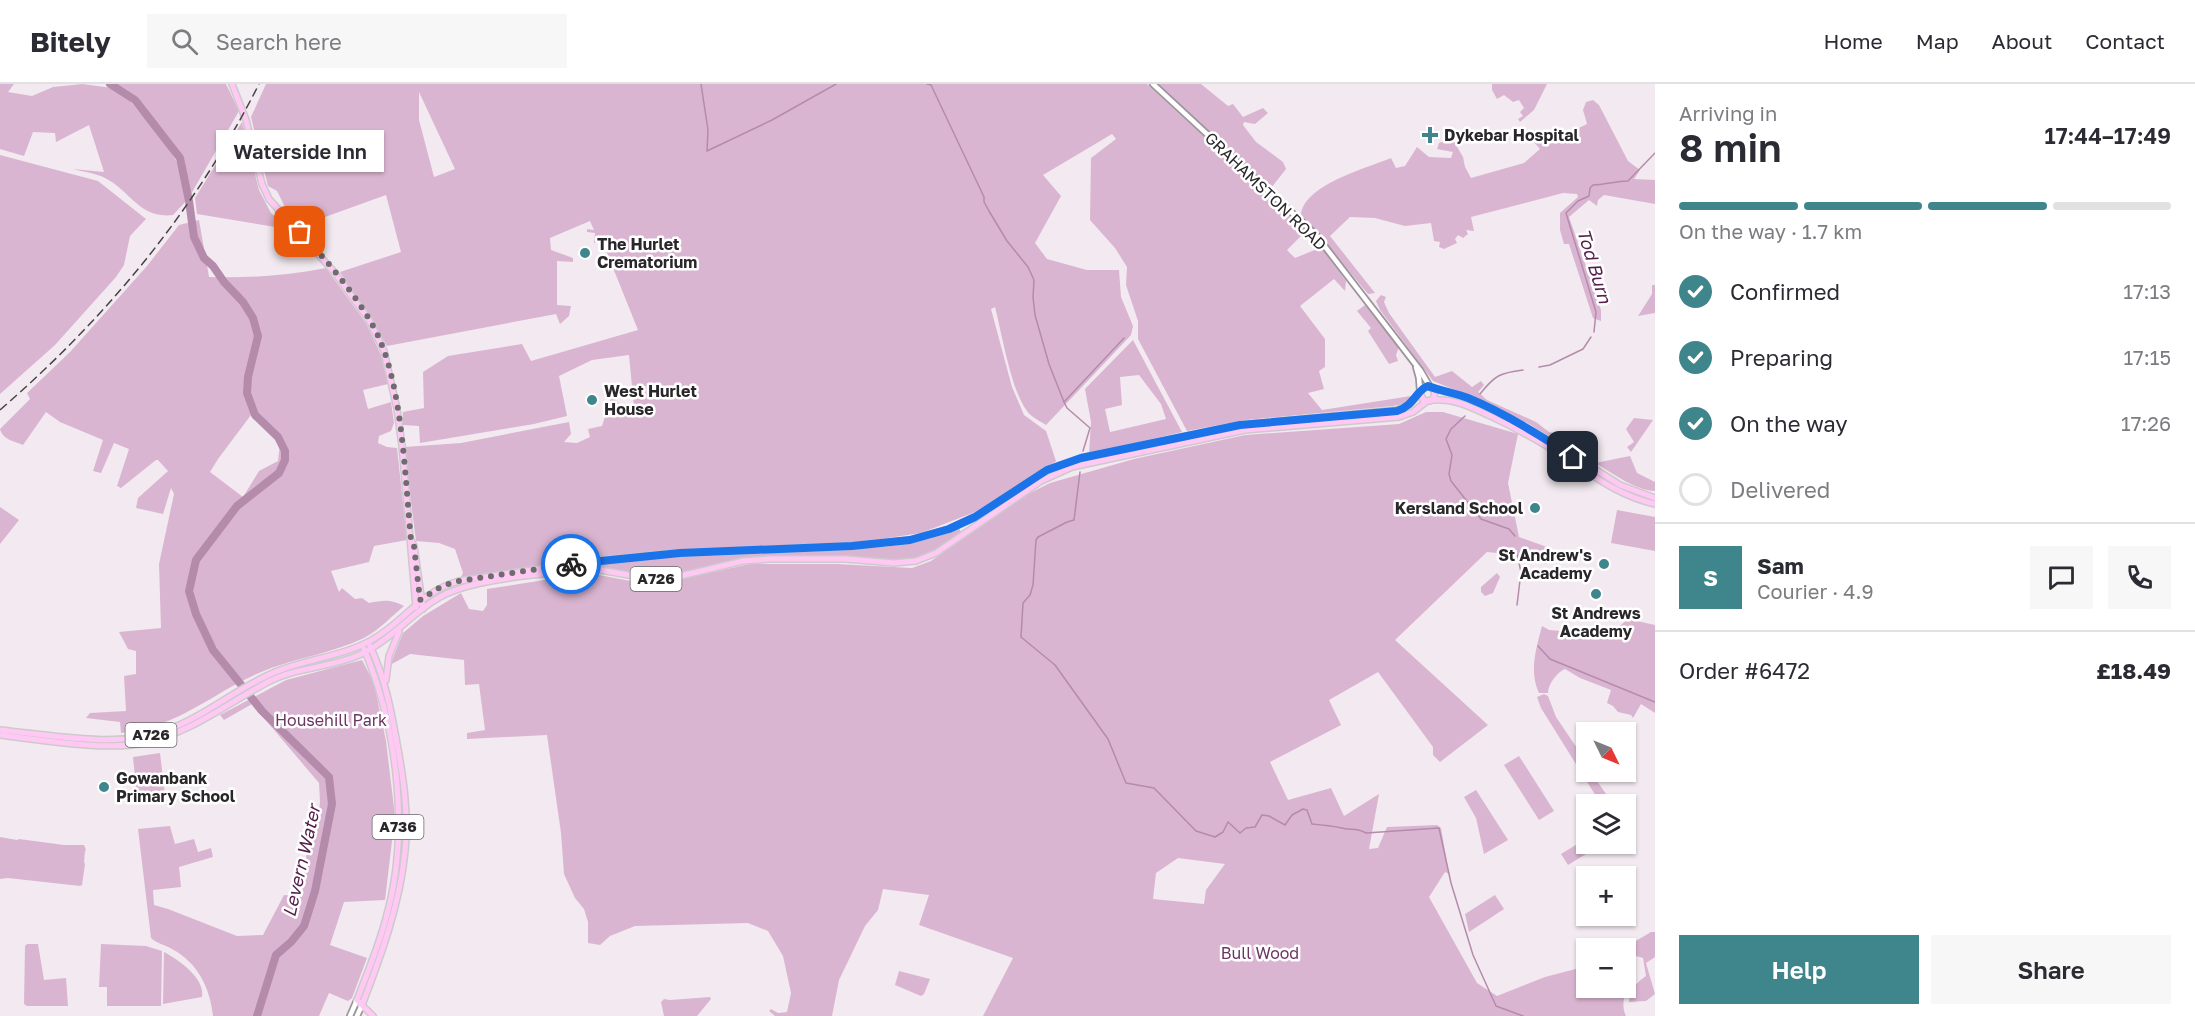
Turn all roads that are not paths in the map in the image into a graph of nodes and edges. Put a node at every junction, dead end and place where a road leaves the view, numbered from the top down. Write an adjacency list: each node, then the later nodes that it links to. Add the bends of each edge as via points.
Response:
1 (232, 84): 9 (main road, via 269,199 335,273 379,337 397,409)
2 (1153, 84): 3 (main road, GRAHAMSTON ROAD, via 1316,235)
3 (1413, 362): 4 (main road, GRAHAMSTON ROAD); 5 (main road, GRAHAMSTON ROAD)
4 (1431, 387): 5 (main road, via 1423,387); 6 (main road, via 1434,395); 7 (main road, via 1508,418 1620,485)
5 (1420, 392): 6 (main road, via 1421,398); 10 (main road, A726, via 1397,411 1240,425 1061,464 975,517 910,540 698,551 586,562 459,581)
6 (1429, 401): 8 (main road, via 1459,401 1534,439 1618,491); 12 (main road, A726, via 1399,417 1245,430 1072,468 1041,481 936,553 916,561 770,559 651,579 583,570 464,587)
7 (1655, 498)
8 (1655, 504)
9 (411, 540): 10 (main road); 11 (main road)
10 (420, 600): 11 (main road, A726); 12 (main road)
11 (415, 605): 12 (main road); 14 (main road, A726)
12 (421, 610): 13 (main road, A726)
13 (402, 628): 16 (main road, A726); 20 (main road, A736, via 387,664)
14 (369, 642): 15 (main road, A726); 16 (main road)
15 (362, 645): 17 (main road); 18 (main road, A726, via 283,669)
16 (372, 649): 17 (main road, A726); 19 (main road, A736)
17 (365, 652): 18 (main road, A726, via 335,664); 19 (main road, A736)
18 (265, 680): 23 (main road, A726, via 188,720 141,737 99,739); 24 (main road, A726, via 191,726 144,743 100,745)
19 (381, 680): 20 (main road, A736); 22 (main road, A736)
20 (387, 688): 21 (main road, A736)
21 (394, 724): 22 (main road); 25 (main road, A736, via 406,812 405,853 394,911)
22 (387, 726): 25 (main road, A736, via 399,815 393,890)
23 (0, 730)
24 (0, 735)
25 (381, 945): 26 (main road, A736)
26 (359, 1002): 27 (main road); 28 (main road); 29 (main road)
27 (350, 1016)
28 (357, 1016)
29 (373, 1016)

